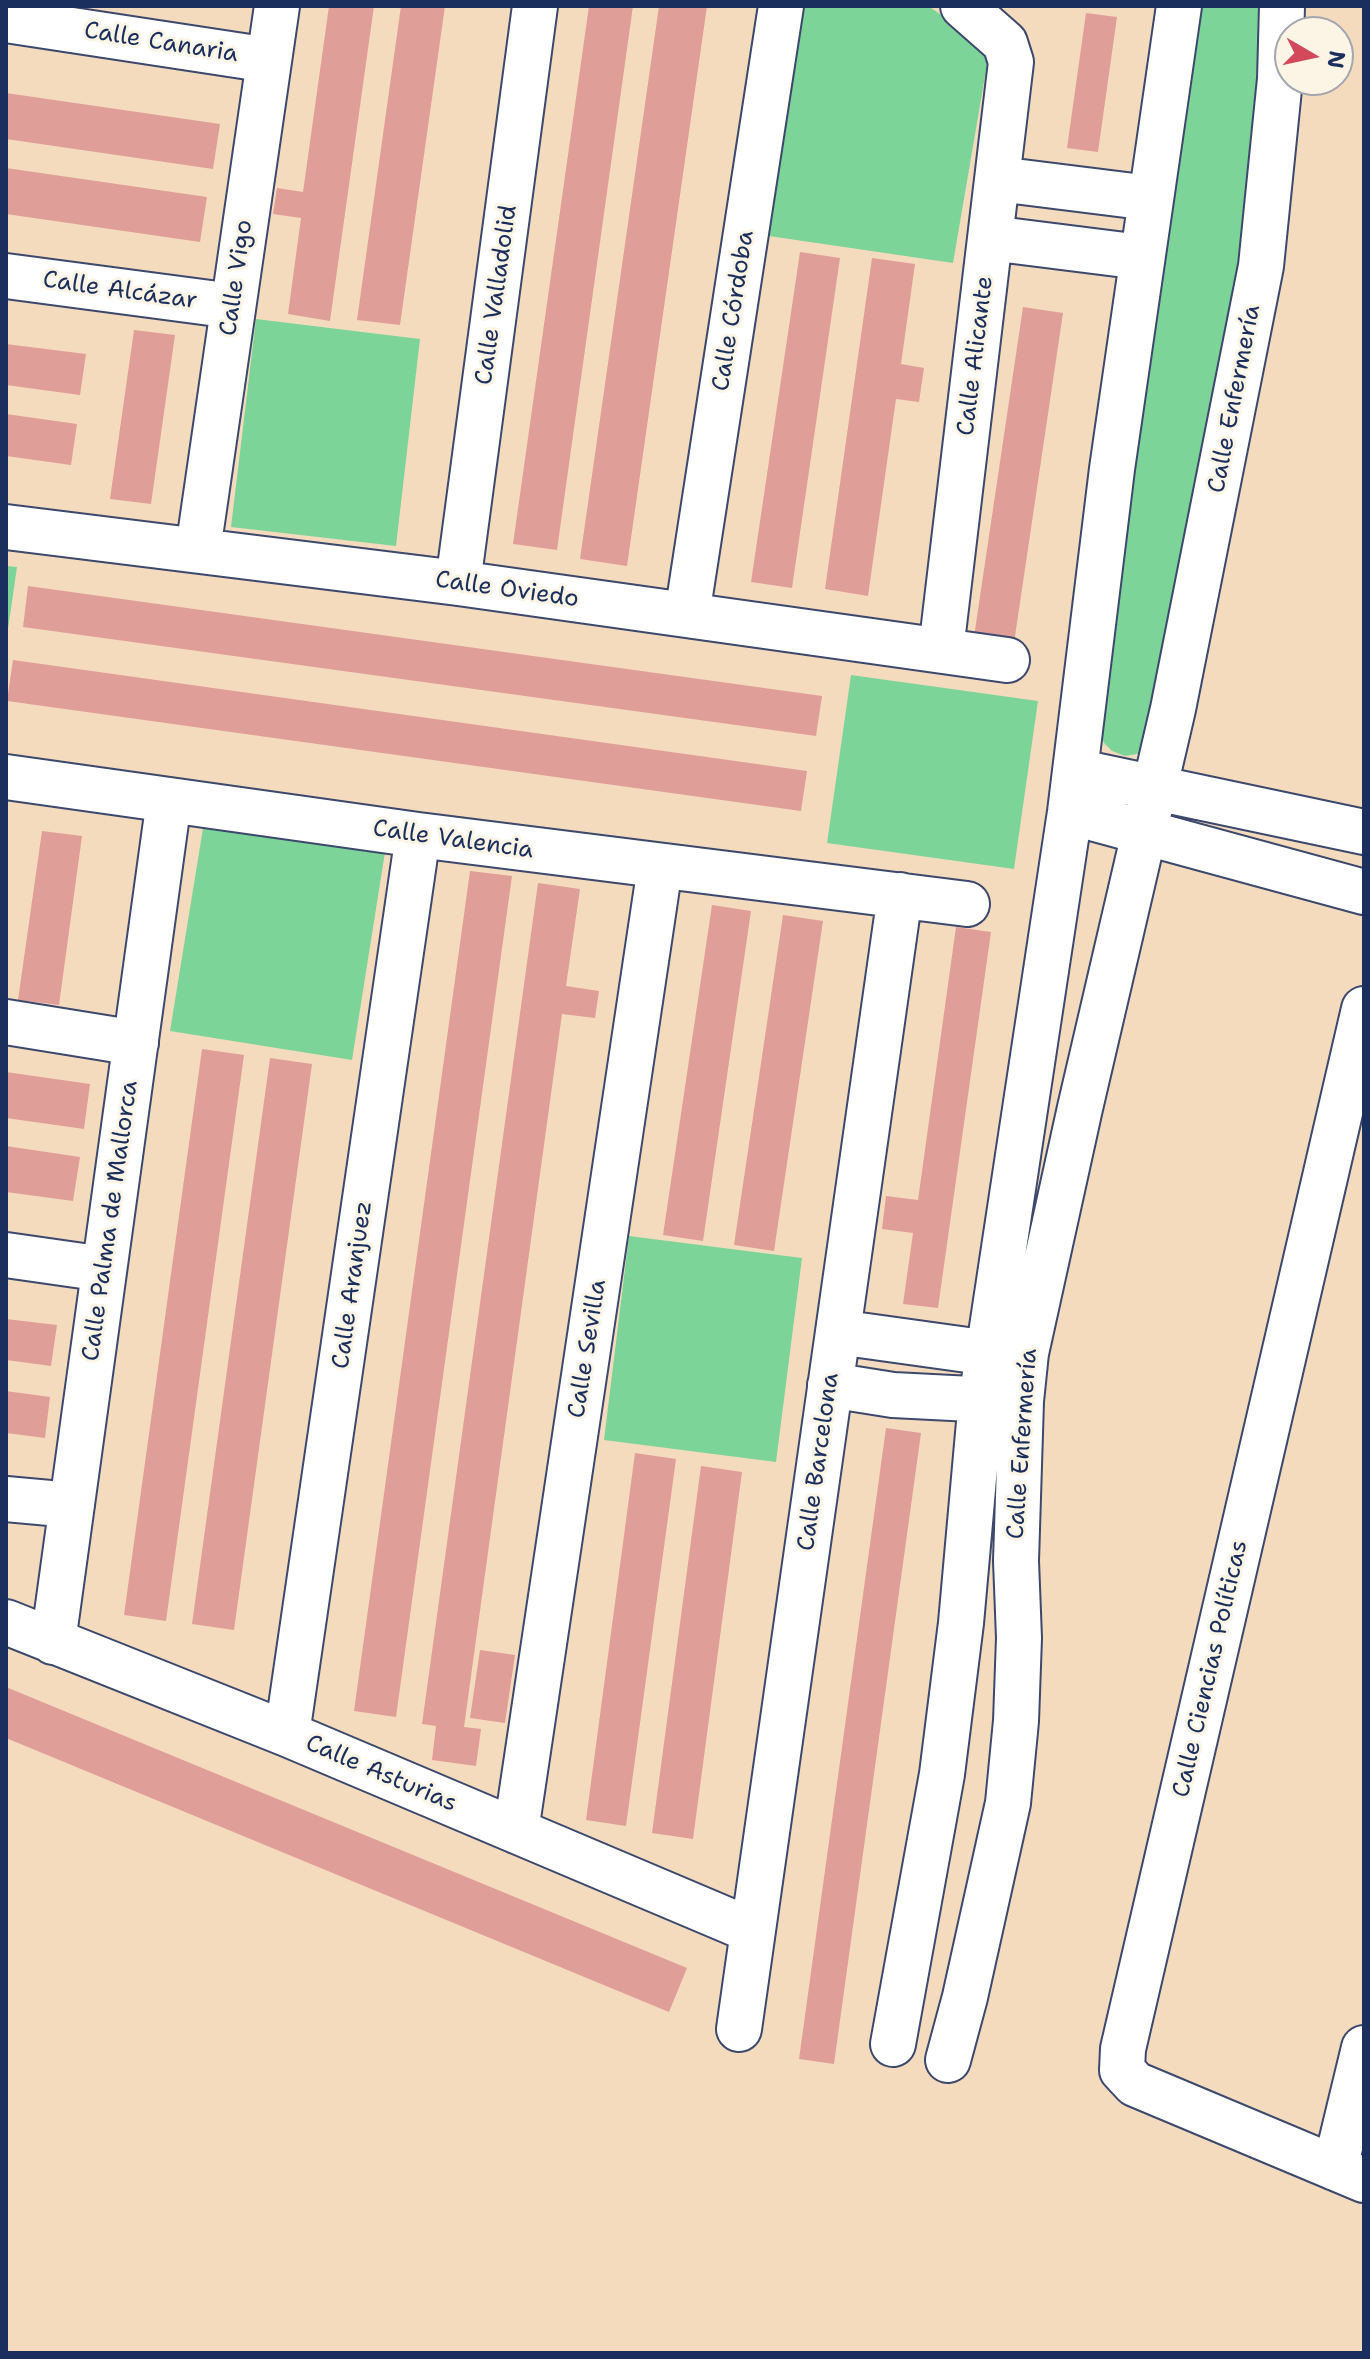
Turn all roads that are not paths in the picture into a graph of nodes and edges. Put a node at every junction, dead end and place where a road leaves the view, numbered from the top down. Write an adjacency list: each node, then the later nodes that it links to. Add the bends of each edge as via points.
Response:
1 (277, 6): 8 (street, Calle Vigo)
2 (535, 6): 17 (street, Calle Valladolid)
3 (781, 6): 18 (street, Calle Córdoba)
4 (963, 6): 9 (street, Calle Alicante, via 1005,43 1011,62)
5 (1179, 6): 10 (street, Calle Enfermería)
6 (1282, 6): 22 (street, Calle Enfermería, via 1261,266)
7 (6, 20): 8 (street, Calle Canaria)
8 (269, 60): 14 (street, Calle Vigo)
9 (998, 179): 10 (street); 11 (street, Calle Alicante)
10 (1150, 198): 12 (street, Calle Enfermería)
11 (990, 238): 12 (street); 19 (street, Calle Alicante)
12 (1141, 257): 23 (street, Calle Enfermería)
13 (6, 276): 14 (street, Calle Alcázar)
14 (233, 306): 16 (street, Calle Vigo)
15 (6, 527): 16 (street, Calle Oviedo)
16 (198, 550): 17 (street, Calle Oviedo)
17 (458, 583): 18 (street, Calle Oviedo)
18 (687, 615): 19 (street, Calle Oviedo)
19 (941, 650): 20 (street, Calle Oviedo)
20 (1007, 660)
21 (6, 777): 24 (street, Calle Valencia)
22 (1155, 788): 23 (street); 25 (street); 26 (street, Calle Enfermería)
23 (1072, 792): 26 (street); 38 (street, Calle Enfermería)
24 (169, 800): 27 (street, Calle Valencia); 34 (street, Calle Palma de Mallorca)
25 (1364, 832)
26 (1145, 833): 29 (street); 38 (street, Calle Enfermería, via 1080,1108)
27 (418, 835): 28 (street, Calle Valencia); 45 (street, Calle Aranjuez)
28 (660, 867): 30 (street, Calle Valencia); 46 (street, Calle Sevilla)
29 (1364, 892)
30 (900, 895): 31 (street, Calle Valencia); 37 (street, Calle Barcelona)
31 (967, 904)
32 (1364, 1009): 52 (street, Calle Ciencias Políticas, via 1122,2070 1135,2084)
33 (6, 1022): 34 (street)
34 (136, 1043): 36 (street, Calle Palma de Mallorca)
35 (6, 1255): 36 (street)
36 (104, 1269): 42 (street, Calle Palma de Mallorca)
37 (838, 1332): 38 (street); 39 (street, Calle Barcelona)
38 (1008, 1353): 40 (street, Calle Enfermería)
39 (830, 1385): 40 (street, via 893,1395); 47 (street, Calle Barcelona)
40 (1001, 1401): 49 (street, Calle Enfermería); 51 (street, Calle Enfermería, via 1016,1561 1016,1721 1008,1803)
41 (6, 1499): 42 (street)
42 (72, 1505): 44 (street, Calle Palma de Mallorca)
43 (6, 1622): 44 (street, Calle Asturias)
44 (53, 1642): 45 (street, Calle Asturias)
45 (287, 1734): 46 (street, Calle Asturias)
46 (516, 1831): 47 (street, Calle Asturias)
47 (753, 1931): 48 (street, Calle Barcelona)
48 (739, 2029)
49 (893, 2044)
50 (1364, 2048): 52 (street)
51 (948, 2060)
52 (1350, 2174)

